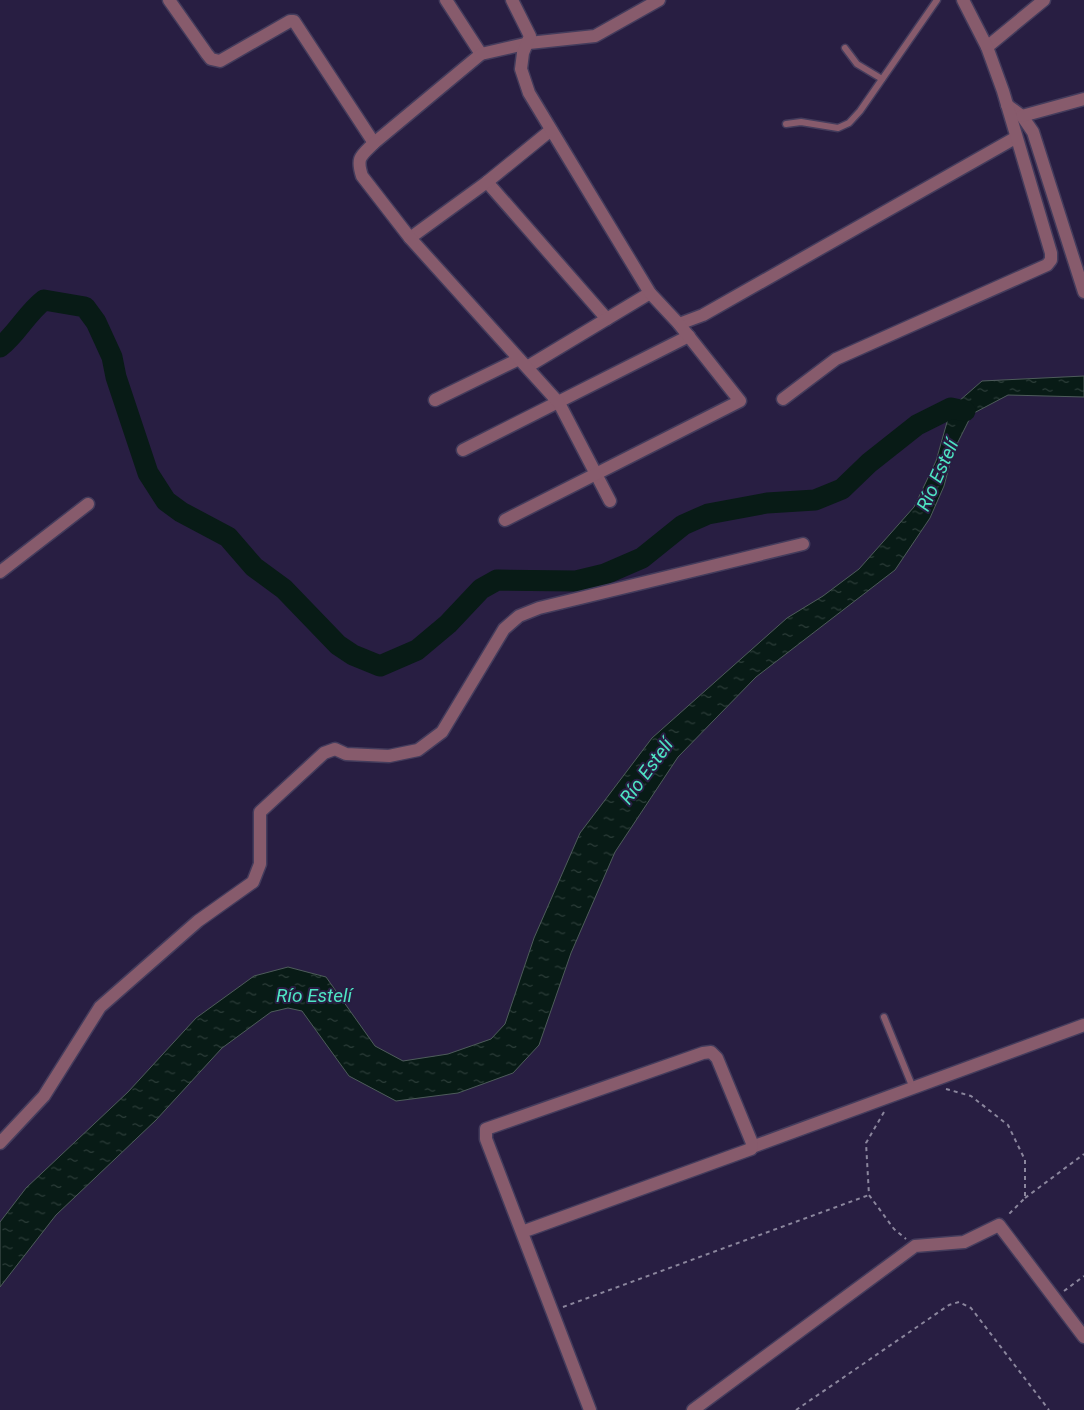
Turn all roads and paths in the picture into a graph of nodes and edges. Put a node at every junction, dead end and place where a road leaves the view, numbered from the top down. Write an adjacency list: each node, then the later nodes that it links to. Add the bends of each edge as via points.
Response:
1 (168, 0): 19 (street, via 215,61 294,21)
2 (446, 0): 11 (street)
3 (512, 0): 8 (street, via 528,29)
4 (660, 0): 8 (street, via 595,36)
5 (937, 0): 12 (lane)
6 (963, 0): 9 (street)
7 (1044, 0): 9 (street)
8 (529, 43): 11 (street); 17 (street, via 523,53 521,69 530,93)
9 (987, 47): 14 (street)
10 (845, 48): 12 (lane, via 857,64)
11 (481, 54): 19 (street)
12 (882, 79): 16 (lane, via 849,123 838,128 802,122)
13 (1084, 99): 15 (street)
14 (1007, 105): 15 (street); 18 (street)
15 (1022, 116): 22 (street, via 1033,132)
16 (786, 124)
17 (551, 130): 20 (street); 23 (street)
18 (1016, 138): 25 (street, via 703,315); 28 (street, via 1051,253 1047,266 836,359)
19 (374, 143): 21 (street, via 360,157 358,163 362,176)
20 (487, 182): 21 (street); 24 (street)
21 (410, 238): 27 (street)
22 (1084, 292)
23 (650, 293): 24 (street); 25 (street)
24 (607, 319): 27 (street)
25 (680, 324): 26 (street)
26 (688, 336): 30 (street); 32 (street, via 740,401)
27 (523, 363): 29 (street); 30 (street)
28 (783, 399)
29 (435, 400)
30 (559, 403): 31 (street); 32 (street)
31 (464, 450)
32 (597, 475): 33 (street); 35 (street)
33 (610, 501)
34 (88, 504): 37 (street)
35 (505, 520)
36 (804, 544): 43 (street, via 519,616 504,629 442,732 418,750 388,756 346,754 335,749 324,753 260,812 260,864 253,882 198,921 100,1007 44,1096)
37 (0, 572)
38 (884, 1017): 41 (lane)
39 (1084, 1025): 41 (street)
40 (938, 1086): 47 (path, via 971,1096 1008,1125 1026,1160)
41 (913, 1088): 44 (street)
42 (888, 1105): 46 (path, via 866,1143)
43 (0, 1143)
44 (752, 1146): 49 (street); 49 (street, via 717,1058 710,1052 494,1126 486,1130 486,1140)
45 (1084, 1154): 47 (path)
46 (869, 1196): 50 (path, via 894,1229); 53 (path)
47 (1025, 1198): 48 (path)
48 (999, 1225): 50 (street, via 964,1242); 52 (street)
49 (522, 1232): 53 (street)
50 (915, 1246): 56 (street)
51 (1084, 1276): 52 (path)
52 (1055, 1298): 54 (street)
53 (552, 1311): 55 (street)
54 (1084, 1336)
55 (590, 1410)
56 (693, 1410)
57 (796, 1410): 58 (path, via 949,1305 959,1302 971,1308)
58 (1049, 1410)

